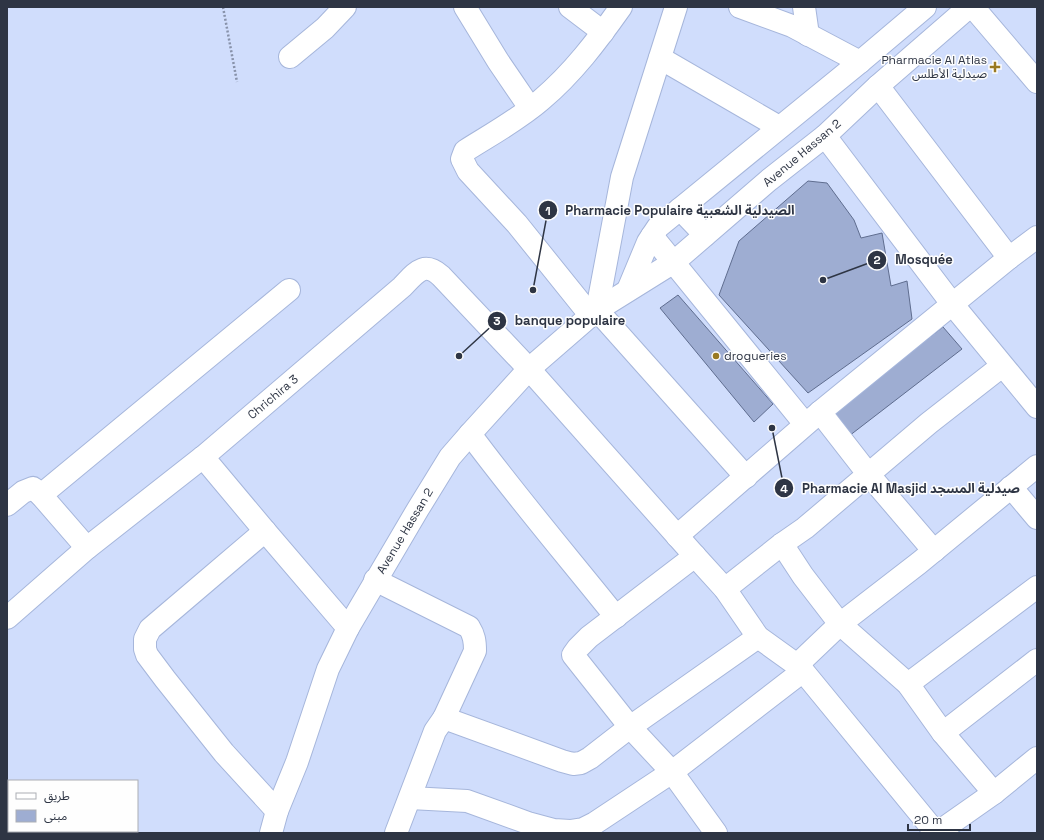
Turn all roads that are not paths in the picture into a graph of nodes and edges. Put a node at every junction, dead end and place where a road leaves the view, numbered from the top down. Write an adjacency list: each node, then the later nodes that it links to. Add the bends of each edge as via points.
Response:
1 (345, 7): 13 (street, via 325,28)
2 (465, 7): 18 (street)
3 (570, 7): 11 (street)
4 (621, 7): 11 (street)
5 (676, 7): 14 (street)
6 (740, 7): 12 (street, via 792,26)
7 (804, 7): 12 (street)
8 (925, 7): 15 (street)
9 (969, 7): 17 (street, Avenue Hassan 2)
10 (973, 7): 16 (street)
11 (603, 32): 18 (street, via 557,86)
12 (808, 35): 15 (street)
13 (290, 57)
14 (660, 58): 19 (street); 30 (street, via 622,177)
15 (860, 62): 19 (street)
16 (1037, 82)
17 (878, 86): 20 (street, Avenue Hassan 2); 25 (street)
18 (530, 108): 30 (street, via 465,151 462,162)
19 (779, 127): 21 (street)
20 (825, 136): 23 (street, Avenue Hassan 2, via 769,180); 29 (street)
21 (680, 209): 22 (street, via 658,227); 23 (street)
22 (652, 236): 26 (street); 28 (street)
23 (705, 236): 26 (street, Avenue Hassan 2)
24 (1037, 237): 25 (street)
25 (1009, 258): 29 (street)
26 (674, 262): 28 (street, Avenue Hassan 2); 34 (street)
27 (289, 290): 41 (street)
28 (628, 290): 30 (street, Avenue Hassan 2)
29 (953, 305): 31 (street); 34 (street)
30 (594, 313): 32 (street, Avenue Hassan 2); 39 (street)
31 (1002, 366): 33 (street); 38 (street)
32 (529, 369): 35 (street, Avenue Hassan 2); 36 (street, Chrichira 3, via 441,276 435,271 421,270); 45 (street, Chrichira 3)
33 (1037, 407)
34 (813, 418): 38 (street); 39 (street)
35 (470, 434): 50 (street, Avenue Hassan 2, via 450,457); 53 (street, via 504,480)
36 (203, 457): 44 (street); 47 (street, Chrichira 3)
37 (1037, 466): 40 (street)
38 (869, 475): 46 (street, via 806,528); 48 (street)
39 (746, 477): 45 (street)
40 (1011, 487): 43 (street); 48 (street)
41 (41, 495): 42 (street, via 30,488); 47 (street)
42 (7, 505)
43 (1037, 518)
44 (265, 531): 56 (street); 68 (street, via 150,629 144,644 148,655 175,692 224,753)
45 (677, 536): 49 (street, Chrichira 3)
46 (782, 544): 52 (street); 55 (street)
47 (87, 548): 54 (street, Chrichira 3)
48 (934, 551): 55 (street)
49 (695, 556): 52 (street, Chrichira 3); 53 (street)
50 (375, 580): 56 (street, Avenue Hassan 2); 61 (street, via 469,627 473,634 475,651)
51 (1037, 587): 60 (street)
52 (724, 589): 57 (street, Chrichira 3)
53 (616, 617): 62 (street, via 589,637 573,655)
54 (7, 618)
55 (840, 624): 59 (street); 60 (street)
56 (348, 628): 68 (street, Avenue Hassan 2, via 328,668 297,762)
57 (758, 637): 59 (street, Chrichira 3); 62 (street)
58 (1037, 660): 63 (street)
59 (800, 668): 65 (street); 72 (street, Chrichira 3)
60 (908, 684): 63 (street)
61 (444, 718): 62 (street, via 573,764 590,758); 67 (street, via 435,731)
62 (630, 727): 65 (street)
63 (943, 732): 66 (street)
64 (1037, 758): 66 (street)
65 (672, 772): 67 (street, via 596,823 570,831 554,830 528,823 467,801); 71 (street)
66 (994, 793): 72 (street)
67 (410, 798): 70 (street)
68 (277, 811): 69 (street, Avenue Hassan 2)
69 (271, 833)
70 (396, 833)
71 (716, 833)
72 (936, 833)

